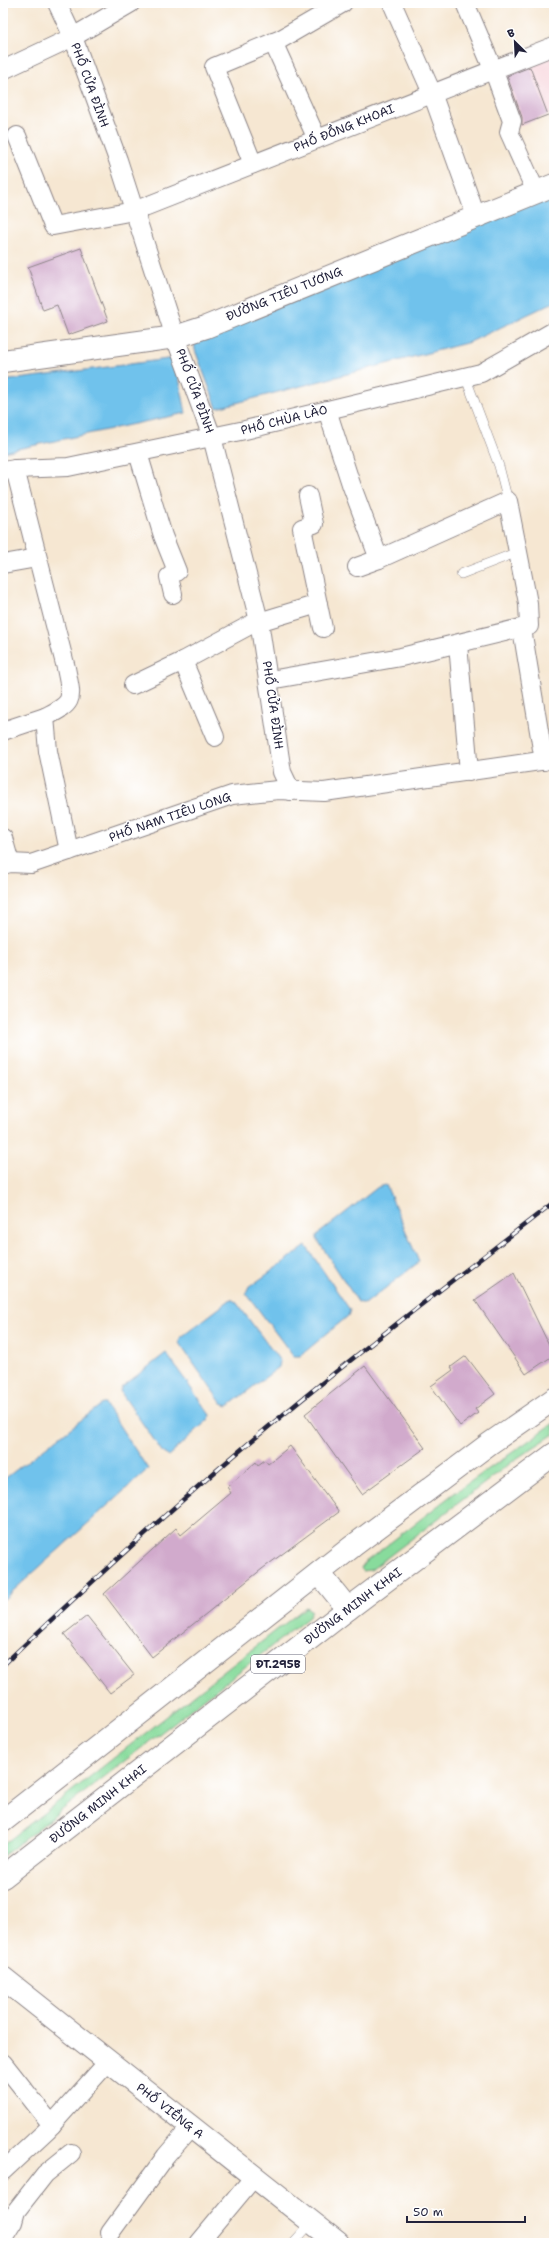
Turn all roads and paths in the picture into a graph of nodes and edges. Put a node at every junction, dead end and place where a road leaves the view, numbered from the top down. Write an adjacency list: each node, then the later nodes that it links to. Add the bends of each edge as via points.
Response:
1 (57, 3): 6 (street, PHỐ CỬA ĐÌNH)
2 (131, 3): 6 (street)
3 (343, 3): 7 (street)
4 (392, 3): 11 (street)
5 (465, 3): 9 (street)
6 (72, 37): 10 (street); 16 (street, PHỐ CỬA ĐÌNH, via 118,160)
7 (273, 42): 13 (street); 14 (street, via 214,67)
8 (554, 46): 9 (street, PHỐ ĐỒNG KHOAI)
9 (493, 69): 11 (street, PHỐ ĐỒNG KHOAI); 15 (street, via 512,121 509,132)
10 (3, 70)
11 (432, 93): 13 (street, PHỐ ĐỒNG KHOAI); 17 (street)
12 (18, 136): 16 (street, PHỐ ĐỒNG KHOAI, via 53,226)
13 (316, 139): 14 (street, PHỐ ĐỒNG KHOAI)
14 (253, 164): 16 (street, PHỐ ĐỒNG KHOAI)
15 (545, 189): 17 (main road, ĐƯỜNG TIÊU TƯƠNG)
16 (134, 211): 19 (street, PHỐ CỬA ĐÌNH)
17 (476, 216): 19 (main road, ĐƯỜNG TIÊU TƯƠNG, via 206,327)
18 (554, 331): 21 (street, PHỐ CHÙA LÀO, via 481,372)
19 (175, 337): 20 (main road, ĐƯỜNG TIÊU TƯƠNG); 23 (street, PHỐ CỬA ĐÌNH)
20 (3, 361)
21 (465, 376): 22 (street, PHỐ CHÙA LÀO); 27 (lane, via 499,466)
22 (327, 410): 23 (street, PHỐ CHÙA LÀO); 30 (street)
23 (212, 437): 24 (street, PHỐ CHÙA LÀO); 36 (street, PHỐ CỬA ĐÌNH)
24 (138, 453): 25 (street, PHỐ CHÙA LÀO, via 68,467); 34 (street, via 163,536 177,571 169,577)
25 (9, 470): 29 (street)
26 (308, 496): 35 (street, via 314,524 302,528)
27 (508, 501): 28 (street); 30 (street)
28 (518, 552): 33 (lane); 38 (street, via 528,603 529,626)
29 (37, 558): 31 (street); 43 (street, via 71,696 67,703)
30 (379, 559): 32 (street)
31 (3, 564)
32 (357, 567)
33 (461, 574)
34 (173, 594)
35 (318, 604): 36 (street); 37 (street)
36 (260, 621): 40 (street, via 217,641); 41 (street, PHỐ CỬA ĐÌNH)
37 (324, 628)
38 (522, 629): 39 (street); 46 (street)
39 (458, 644): 41 (street, via 401,657); 47 (street)
40 (183, 661): 42 (street); 45 (street)
41 (270, 680): 48 (street, PHỐ CỬA ĐÌNH, via 282,772)
42 (133, 684)
43 (45, 717): 44 (street); 50 (street, via 48,751)
44 (3, 731)
45 (214, 737)
46 (549, 760): 47 (street, PHỐ NAM TIÊU LONG)
47 (469, 772): 48 (street, PHỐ NAM TIÊU LONG, via 324,792)
48 (291, 791): 50 (street, PHỐ NAM TIÊU LONG, via 232,795)
49 (3, 838): 51 (street)
50 (69, 851): 51 (street, PHỐ NAM TIÊU LONG, via 31,864)
51 (6, 864)
52 (554, 1399): 54 (main road, via 489,1444)
53 (552, 1460): 55 (main road, ĐƯỜNG MINH KHAI / ĐT.295B)
54 (319, 1573): 55 (main road); 56 (main road)
55 (348, 1609): 57 (main road, ĐƯỜNG MINH KHAI / ĐT.295B)
56 (3, 1820)
57 (3, 1877)
58 (3, 1978): 59 (main road, PHỐ VIỀNG A)
59 (108, 2062): 61 (street); 62 (main road, PHỐ VIỀNG A)
60 (3, 2063): 61 (street)
61 (52, 2125): 64 (street)
62 (191, 2127): 65 (main road, PHỐ VIỀNG A); 67 (street, via 166,2156)
63 (72, 2153): 68 (street, via 45,2174 16,2211 13,2222)
64 (3, 2171)
65 (254, 2177): 66 (main road, PHỐ VIỀNG A); 69 (street)
66 (312, 2222): 70 (lane); 71 (main road, PHỐ VIỀNG A)
67 (110, 2233)
68 (3, 2238)
69 (199, 2243)
70 (293, 2243)
71 (338, 2243)

